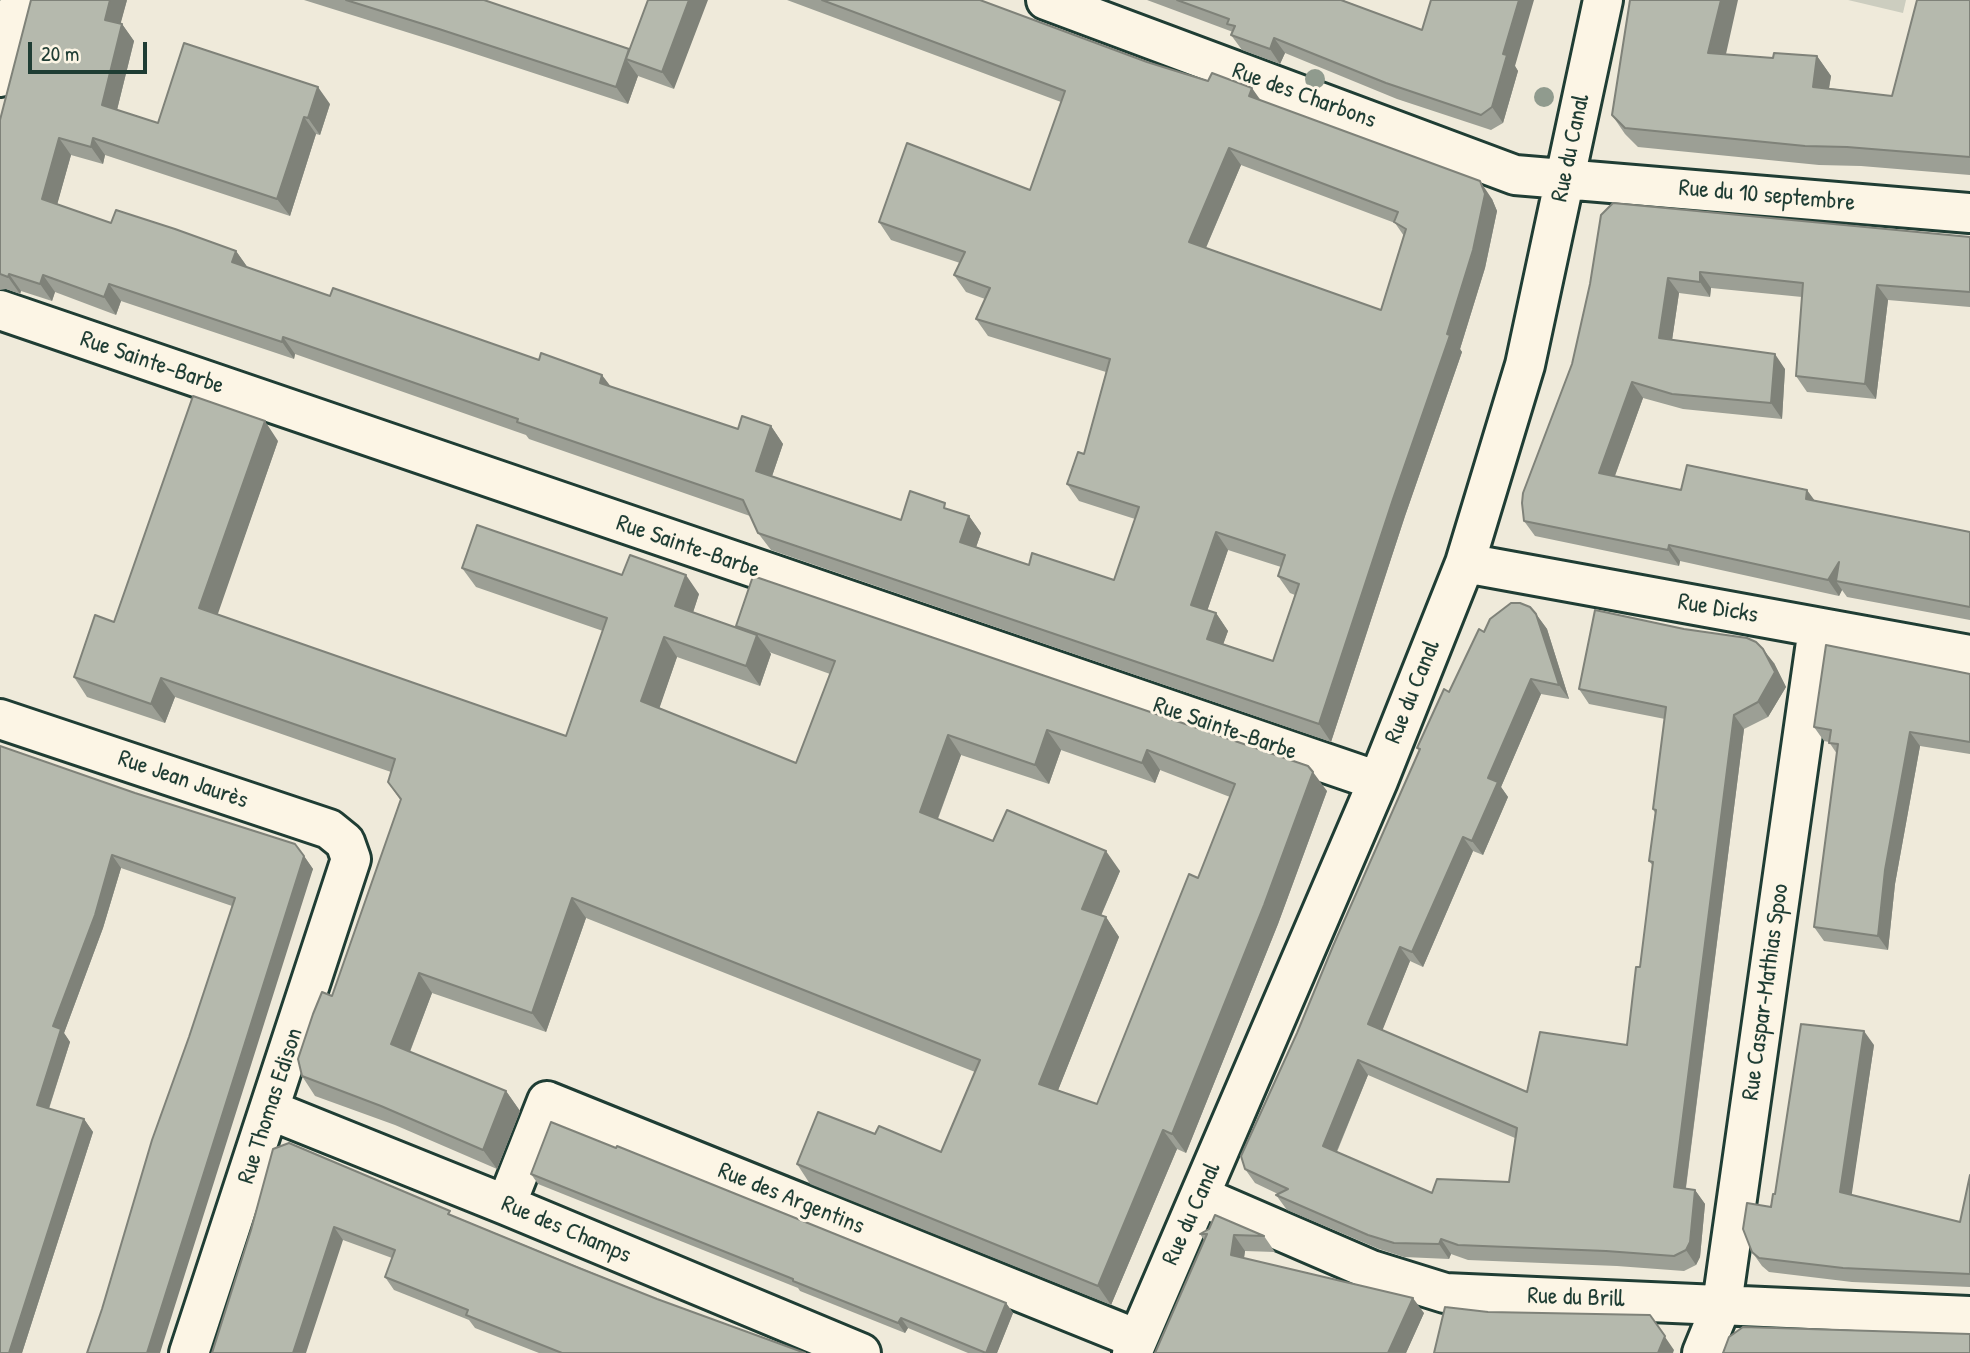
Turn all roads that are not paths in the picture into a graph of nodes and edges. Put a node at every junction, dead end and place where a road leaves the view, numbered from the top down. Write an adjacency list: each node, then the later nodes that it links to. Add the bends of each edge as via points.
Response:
1 (20, 0): 4 (street)
2 (1046, 0): 5 (street, Rue des Charbons, via 1515,175)
3 (1602, 0): 5 (street, Rue du Canal)
4 (0, 77)
5 (1565, 180): 6 (street, Rue du 10 septembre); 8 (street, Rue du Canal, via 1525,365)
6 (1970, 213)
7 (0, 310): 12 (street, Rue Sainte-Barbe)
8 (1465, 563): 9 (street, Rue Dicks); 12 (street, Rue du Canal)
9 (1818, 628): 10 (street, Rue Dicks); 17 (street, Rue Caspar-Mathias Spoo)
10 (1970, 655)
11 (9, 722): 13 (street, Rue Jean Jaurès, via 329,829 345,842)
12 (1378, 781): 15 (street, Rue du Canal)
13 (351, 859): 14 (street, Rue Thomas Edison)
14 (270, 1110): 16 (street, Rue des Champs); 20 (street, Rue Thomas Edison)
15 (1200, 1196): 17 (street, Rue du Brill, via 1371,1270 1445,1293); 19 (street, Rue du Canal)
16 (506, 1205): 19 (street, Rue des Argentins, via 547,1101); 21 (street, Rue des Champs)
17 (1722, 1304): 18 (street, Rue du Brill); 22 (street, Rue Caspar-Mathias Spoo)
18 (1970, 1316)
19 (1135, 1346)
20 (189, 1353)
21 (861, 1353)
22 (1702, 1353)

